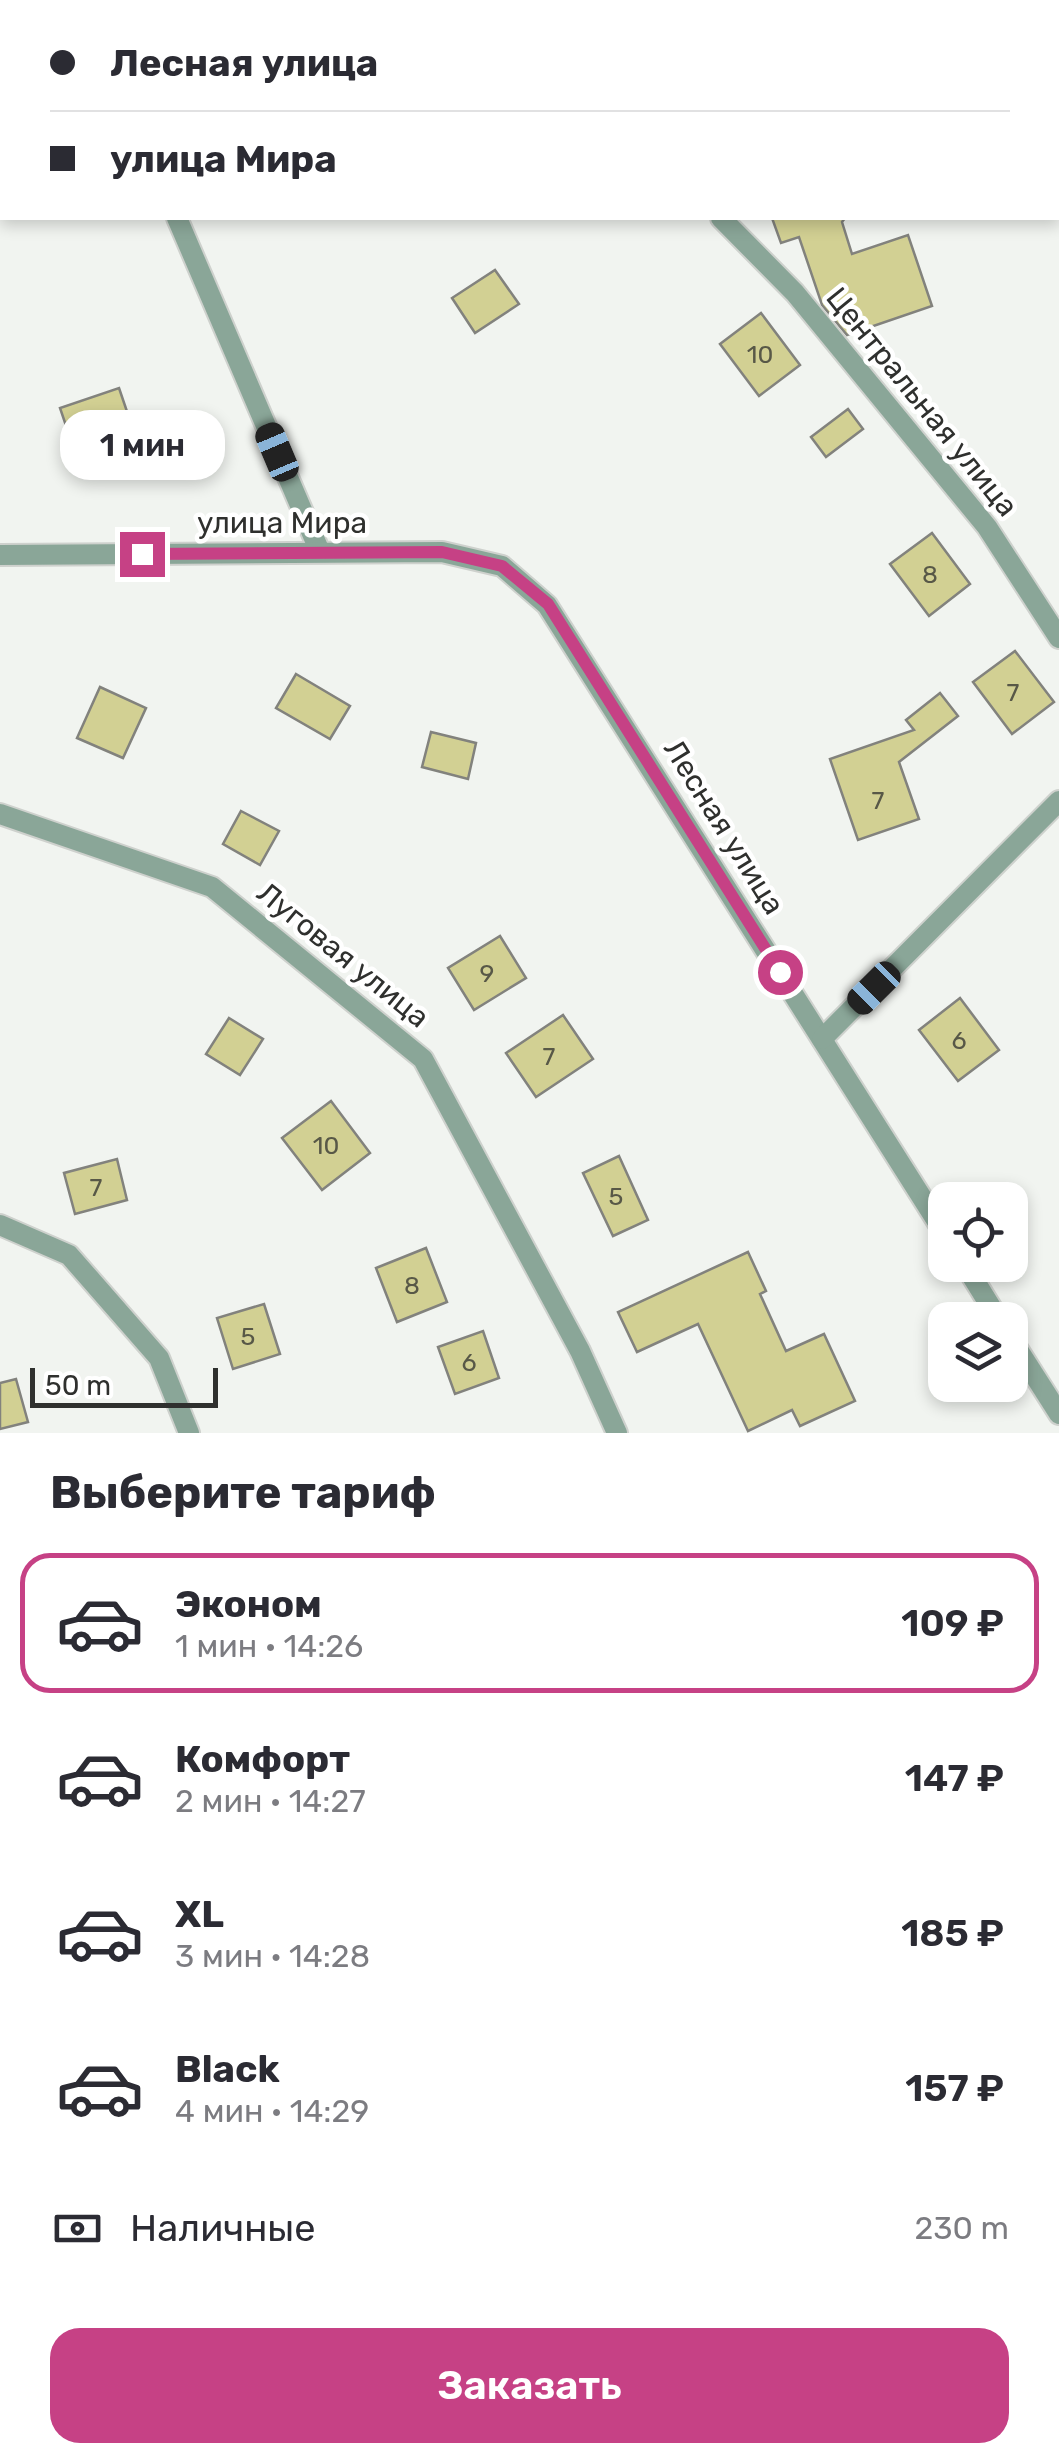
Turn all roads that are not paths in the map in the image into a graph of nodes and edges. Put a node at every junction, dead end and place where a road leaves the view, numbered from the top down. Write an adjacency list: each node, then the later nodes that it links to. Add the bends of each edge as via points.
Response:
1 (178, 220): 3 (street)
2 (723, 220): 6 (street, Центральная улица, via 795,292 987,527)
3 (320, 552): 4 (street, улица Мира); 5 (street, улица Мира, via 442,552)
4 (0, 554)
5 (502, 566): 9 (street, Лесная улица, via 548,604)
6 (1059, 638)
7 (1059, 801): 9 (street)
8 (0, 814): 15 (street, Луговая улица, via 212,887 422,1060 580,1350)
9 (822, 1039): 10 (street, Лесная улица)
10 (928, 1207)
11 (0, 1226): 14 (street, via 70,1255 159,1358)
12 (1028, 1365): 13 (street)
13 (1059, 1414)
14 (189, 1433)
15 (616, 1433)

